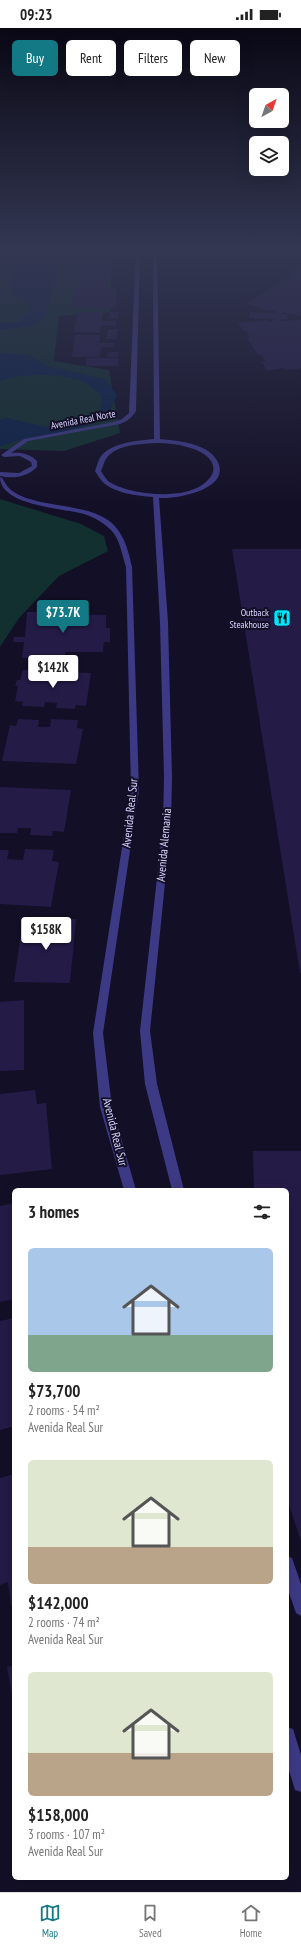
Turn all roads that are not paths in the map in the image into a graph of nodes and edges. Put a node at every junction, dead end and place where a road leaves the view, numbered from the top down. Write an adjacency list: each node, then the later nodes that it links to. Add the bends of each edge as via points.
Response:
1 (135, 335): 4 (street, Avenida Real Norte, via 131,415 120,422 34,438)
2 (156, 335): 3 (street)
3 (157, 441): 10 (street, via 115,449 100,462 98,471 102,479 124,491); 10 (street, via 173,442 201,450 216,463 217,472 213,480 204,487 191,492)
4 (16, 446): 5 (street); 6 (street, Avenida Real Norte)
5 (23, 455): 6 (street); 8 (street, via 32,458 35,466 25,473)
6 (2, 456)
7 (0, 474): 8 (street)
8 (16, 475): 9 (street)
9 (2, 483): 11 (street, Avenida Real Sur, via 8,491 23,499 87,513 103,520 115,530 129,567 135,790 98,1033 106,1107)
10 (156, 496): 12 (street, Avenida Alemania, via 164,622 168,777 167,824 145,1031 151,1084)
11 (129, 1188)
12 (177, 1188)
13 (289, 1569): 14 (street)
14 (301, 1608)
15 (289, 1742): 16 (street)
16 (301, 1784)

